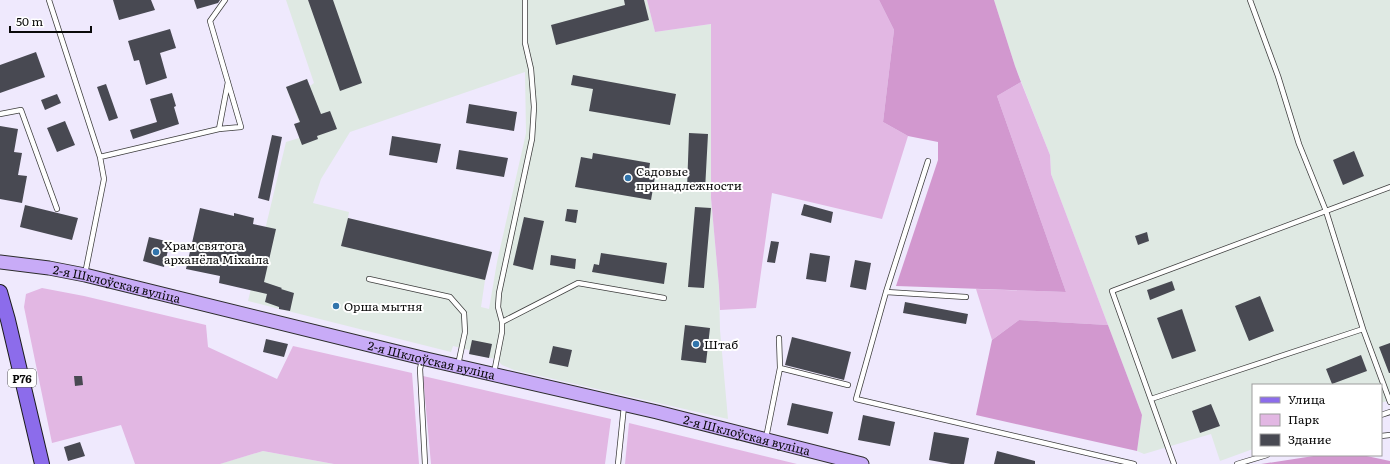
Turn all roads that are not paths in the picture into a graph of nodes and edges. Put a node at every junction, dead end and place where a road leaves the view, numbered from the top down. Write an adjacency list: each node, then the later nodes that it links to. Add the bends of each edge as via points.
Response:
1 (49, 0): 8 (lane)
2 (225, 0): 5 (lane, via 210,21)
3 (525, 0): 20 (lane, via 525,43 531,69 534,107 532,139 499,293 498,307)
4 (1250, 0): 12 (lane, via 1278,76 1299,144)
5 (228, 82): 7 (lane); 7 (lane, via 241,127)
6 (0, 114): 11 (lane, via 22,110)
7 (219, 129): 8 (lane)
8 (100, 157): 14 (lane, via 104,179)
9 (928, 161): 17 (lane)
10 (1390, 187): 12 (lane)
11 (57, 209)
12 (1326, 211): 21 (lane); 28 (lane, via 1112,291)
13 (0, 262): 14 (street, 2-я Шклоўская вуліца)
14 (85, 275): 23 (street, 2-я Шклоўская вуліца)
15 (369, 279): 24 (lane, via 450,297 464,312 465,332)
16 (0, 292): 33 (main road, Р76)
17 (886, 292): 18 (lane); 37 (lane, via 856,399)
18 (966, 297)
19 (664, 298): 20 (lane, via 578,283)
20 (502, 322): 26 (lane)
21 (1363, 329): 28 (lane); 29 (lane)
22 (779, 338): 25 (lane)
23 (422, 358): 24 (street, 2-я Шклоўская вуліца); 34 (lane, via 420,369)
24 (457, 366): 26 (street, 2-я Шклоўская вуліца)
25 (780, 368): 27 (lane); 31 (lane)
26 (494, 375): 30 (street, 2-я Шклоўская вуліца)
27 (848, 385)
28 (1151, 399): 38 (lane)
29 (1390, 402)
30 (624, 405): 31 (street, 2-я Шклоўская вуліца); 35 (lane)
31 (766, 439): 36 (street, 2-я Шклоўская вуліца)
32 (1264, 456): 39 (lane)
33 (42, 464)
34 (425, 464)
35 (618, 464)
36 (862, 464)
37 (1134, 464)
38 (1174, 464)
39 (1237, 464)

